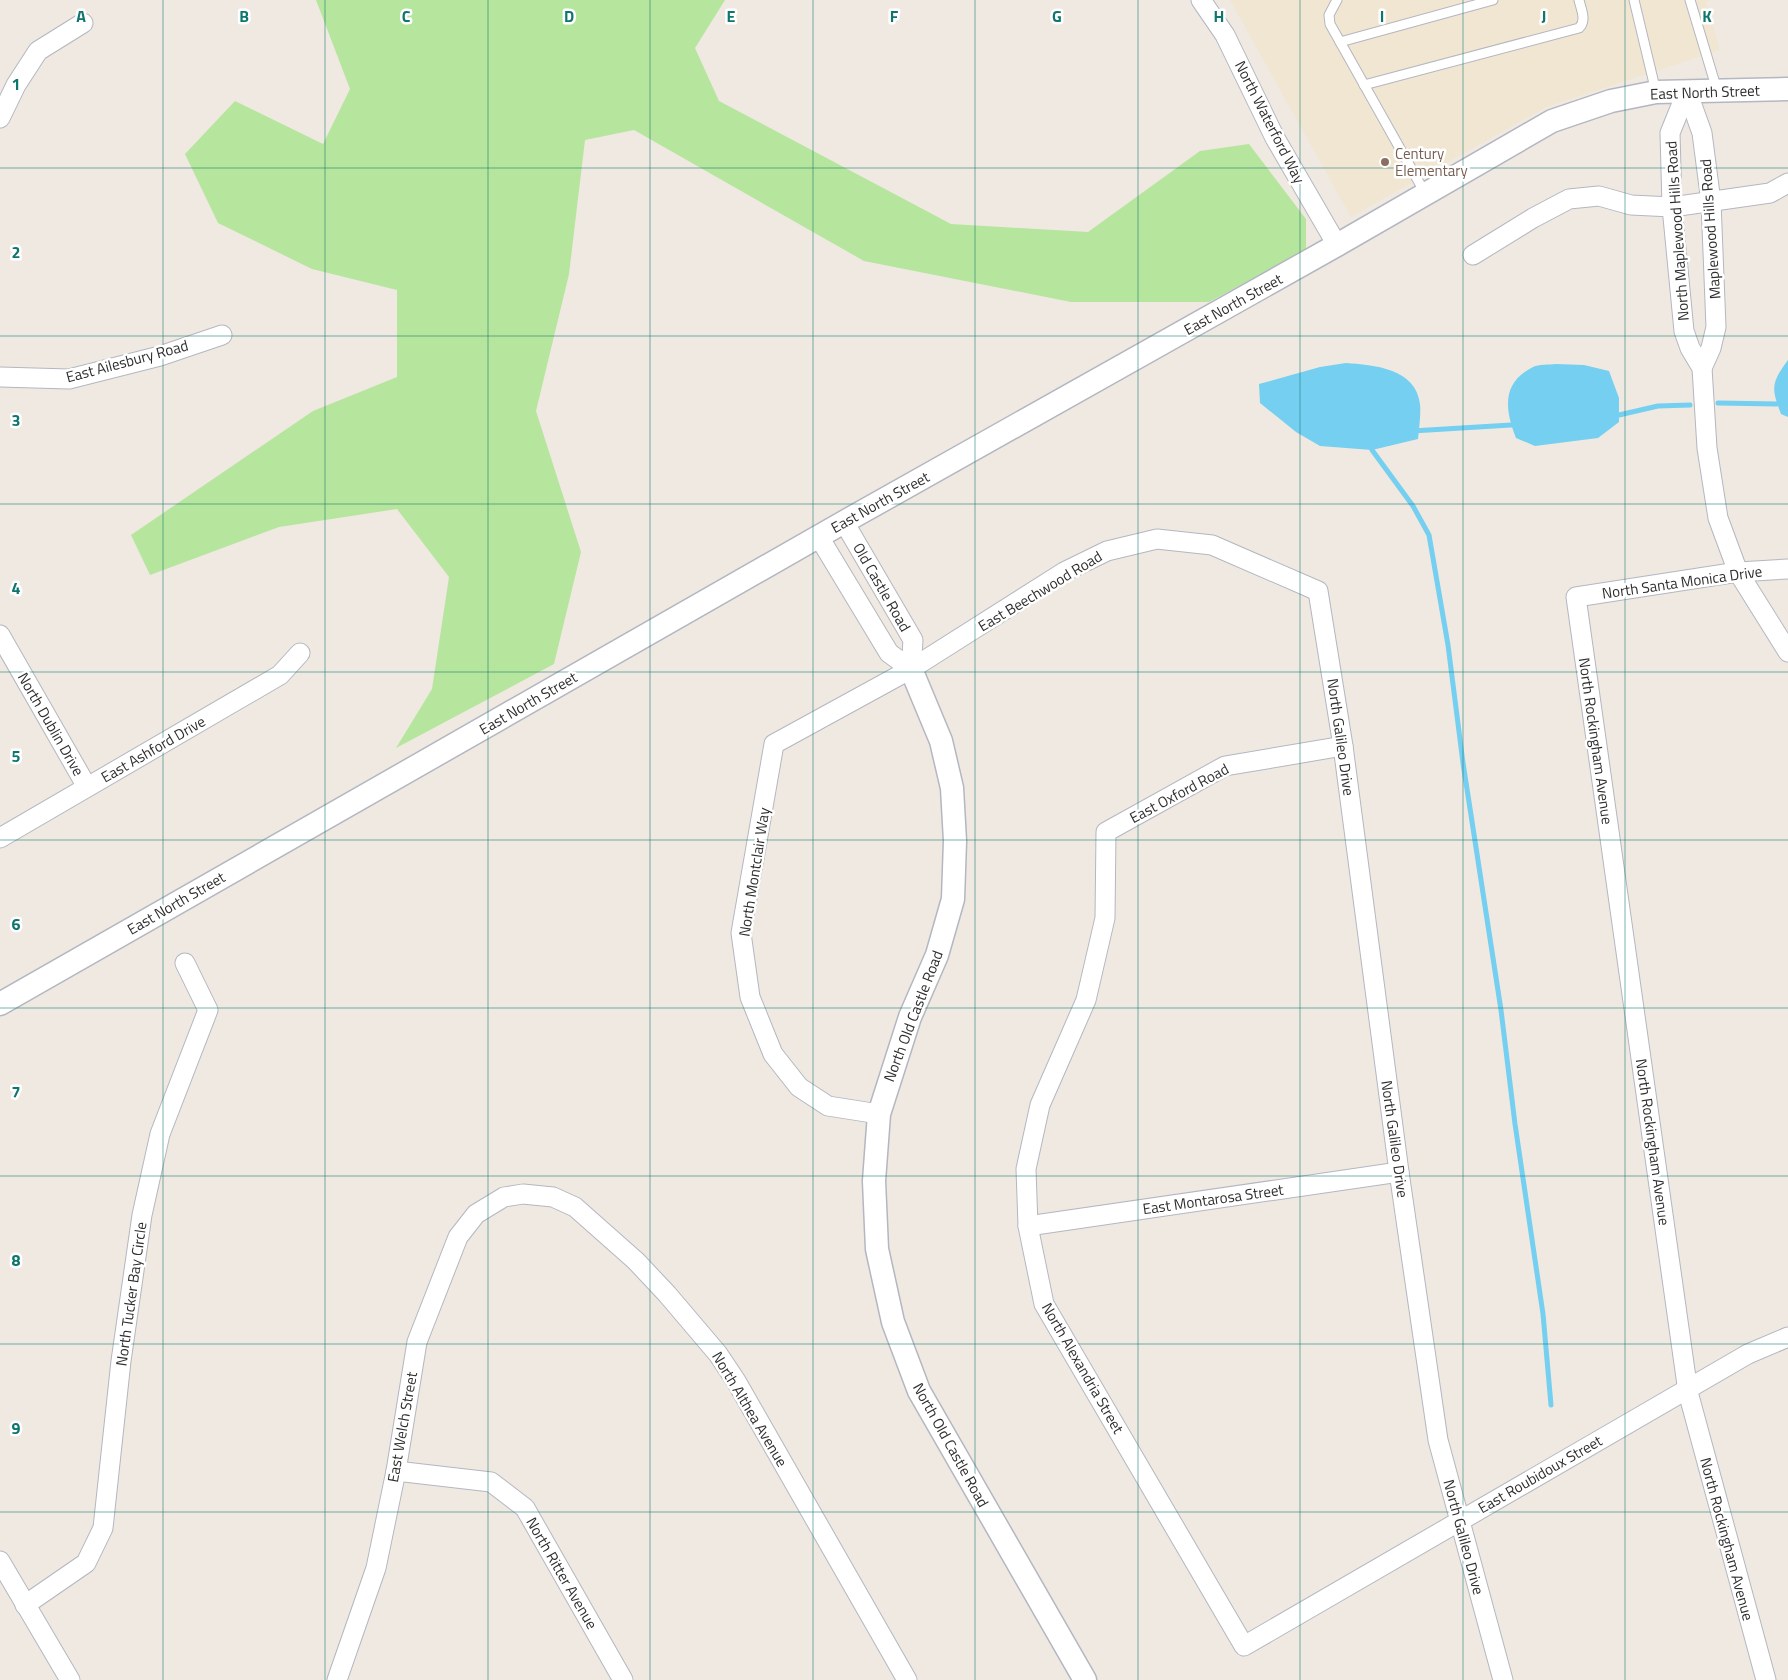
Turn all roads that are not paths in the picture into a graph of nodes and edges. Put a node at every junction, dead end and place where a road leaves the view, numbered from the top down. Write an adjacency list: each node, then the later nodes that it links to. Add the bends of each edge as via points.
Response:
1 (1201, 0): 19 (street, North Waterford Way, via 1226,35 1274,138)
2 (1337, 0): 8 (lane, via 1329,15)
3 (1493, 0): 8 (lane)
4 (1579, 0): 9 (lane, via 1584,18 1579,28)
5 (1634, 0): 13 (lane)
6 (1690, 0): 11 (lane)
7 (83, 23): 14 (street, via 38,50)
8 (1340, 42): 9 (lane)
9 (1364, 85): 16 (lane)
10 (1788, 89): 11 (street, East North Street)
11 (1717, 90): 12 (street, East North Street)
12 (1688, 91): 13 (street, East North Street); 17 (street, Maplewood Hills Road, via 1702,133); 18 (street, North Maplewood Hills Road, via 1670,133)
13 (1656, 92): 16 (street, East North Street, via 1610,101 1552,122)
14 (0, 118)
15 (1788, 183): 17 (street, via 1770,193)
16 (1426, 193): 19 (street, East North Street)
17 (1711, 202): 18 (street); 22 (street, Maplewood Hills Road, via 1716,327)
18 (1672, 207): 20 (street, via 1631,204 1599,196 1570,199); 22 (street, North Maplewood Hills Road, via 1684,330)
19 (1337, 245): 24 (street, East North Street)
20 (1473, 256)
21 (222, 334): 23 (street, East Ailesbury Road, via 160,356 69,379)
22 (1702, 368): 27 (street, North Maplewood Hills Road, via 1718,518)
23 (0, 377)
24 (844, 522): 25 (street, East North Street); 33 (street, Old Castle Road, via 913,640)
25 (819, 536): 33 (street, Old Castle Road, via 889,654); 39 (street, East North Street)
26 (1788, 569): 27 (street, North Santa Monica Drive)
27 (1738, 572): 29 (street, North Santa Monica Drive); 31 (street, North Maplewood Hills Road)
28 (1318, 591): 33 (street, East Beechwood Road, via 1212,545 1157,539 1107,551 1064,572); 34 (street, North Galileo Drive)
29 (1576, 597): 45 (street, North Rockingham Avenue)
30 (0, 635): 35 (street, North Dublin Drive)
31 (1788, 652)
32 (300, 653): 35 (street, East Ashford Drive, via 280,676)
33 (912, 669): 40 (street, North Old Castle Road, via 941,741 952,788 955,841 953,899 938,955 910,1018); 40 (street, North Montclair Way, via 774,744 741,933 750,997 773,1054 800,1087 828,1106)
34 (1343, 746): 36 (street, East Oxford Road, via 1225,766); 41 (street, North Galileo Drive)
35 (88, 787): 37 (street, East Ashford Drive)
36 (1106, 832): 43 (street, North Alexandria Street, via 1104,918 1086,1000 1040,1105 1026,1169)
37 (0, 838)
38 (185, 963): 49 (street, North Tucker Bay Circle, via 208,1010 160,1134 142,1215 121,1361 103,1528 86,1563)
39 (0, 1004)
40 (878, 1114): 55 (street, North Old Castle Road, via 874,1181 878,1249 893,1322 919,1391)
41 (1399, 1172): 43 (street, East Montarosa Street); 47 (street, North Galileo Drive, via 1438,1440)
42 (504, 1197): 46 (street, East Welch Street, via 476,1214 458,1237 448,1260 417,1342); 54 (street, North Althea Avenue, via 542,1195 575,1207 636,1260 692,1322 736,1381)
43 (1028, 1226): 50 (street, North Alexandria Street, via 1044,1304)
44 (1788, 1338): 45 (street, East Roubidoux Street, via 1748,1354)
45 (1688, 1388): 47 (street, East Roubidoux Street); 57 (street, North Rockingham Avenue)
46 (396, 1471): 52 (street, East Welch Street, via 376,1568); 53 (street, North Ritter Avenue, via 491,1482 525,1508)
47 (1460, 1520): 50 (street, East Roubidoux Street); 56 (street, North Galileo Drive)
48 (0, 1561): 49 (street)
49 (26, 1605): 51 (street)
50 (1244, 1646)
51 (70, 1680)
52 (337, 1680)
53 (623, 1680)
54 (907, 1680)
55 (1085, 1680)
56 (1503, 1680)
57 (1766, 1680)

